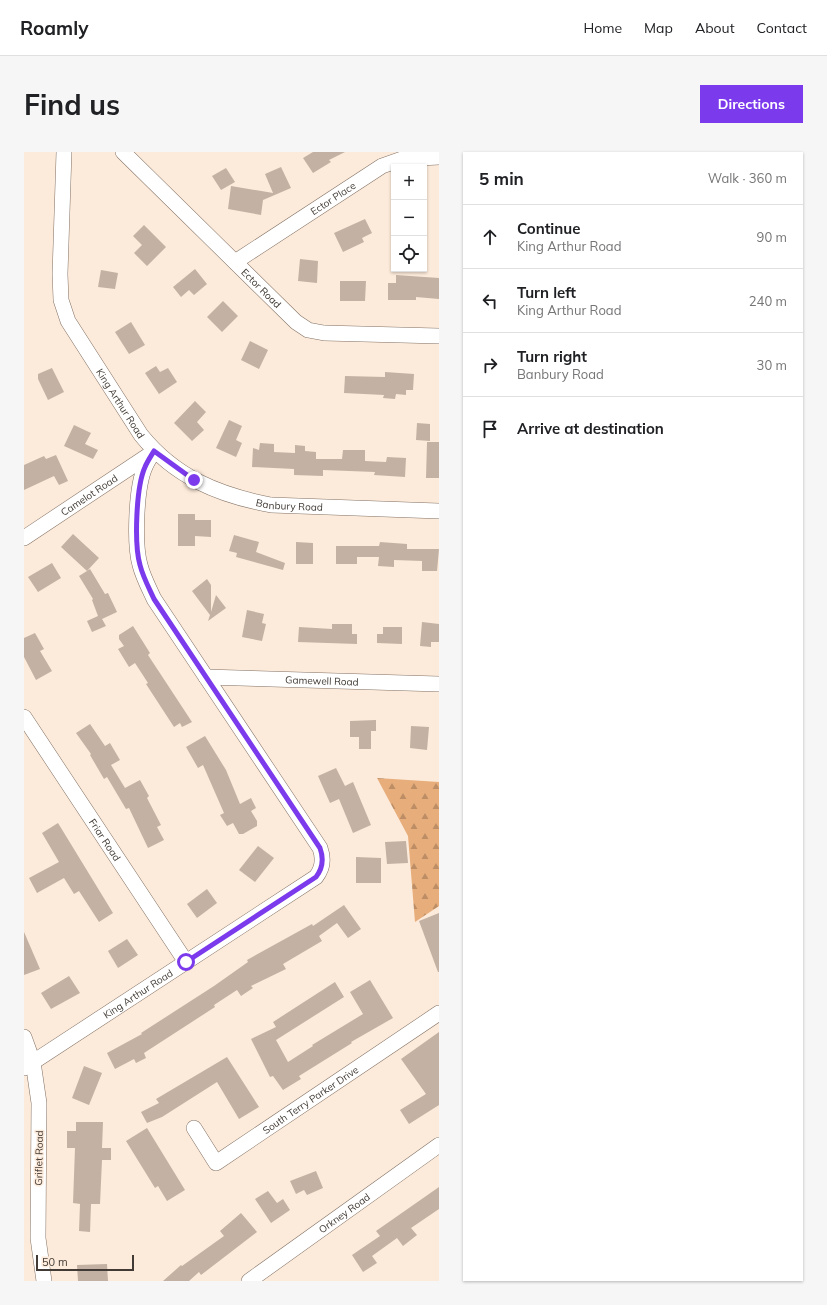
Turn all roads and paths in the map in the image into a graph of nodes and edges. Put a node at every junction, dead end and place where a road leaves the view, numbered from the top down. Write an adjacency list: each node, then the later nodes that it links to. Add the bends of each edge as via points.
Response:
1 (64, 152): 6 (street, King Arthur Road, via 61,300 68,321 141,435)
2 (123, 152): 4 (street, Ector Road)
3 (439, 157): 4 (street, Ector Place, via 402,159 382,166)
4 (235, 262): 5 (street, Ector Road, via 296,322 308,330 324,333)
5 (439, 336)
6 (154, 451): 7 (street, Banbury Road, via 194,480 219,492 246,500 271,505); 8 (street, Camelot Road); 9 (street, King Arthur Road, via 144,468 137,514 136,542 140,563 154,599)
7 (439, 511)
8 (24, 538)
9 (206, 677): 10 (street, Gamewell Road); 12 (street, King Arthur Road, via 320,848 323,862 316,877)
10 (439, 684)
11 (24, 717): 12 (street, Friar Road)
12 (186, 962): 15 (street, King Arthur Road)
13 (439, 1013): 16 (street, South Terry Parker Drive, via 216,1163)
14 (24, 1037): 15 (street, Griflet Road)
15 (29, 1065): 18 (street, Griflet Road, via 39,1102 38,1238)
16 (194, 1128)
17 (439, 1145): 19 (street, Orkney Road)
18 (44, 1281)
19 (249, 1281)

